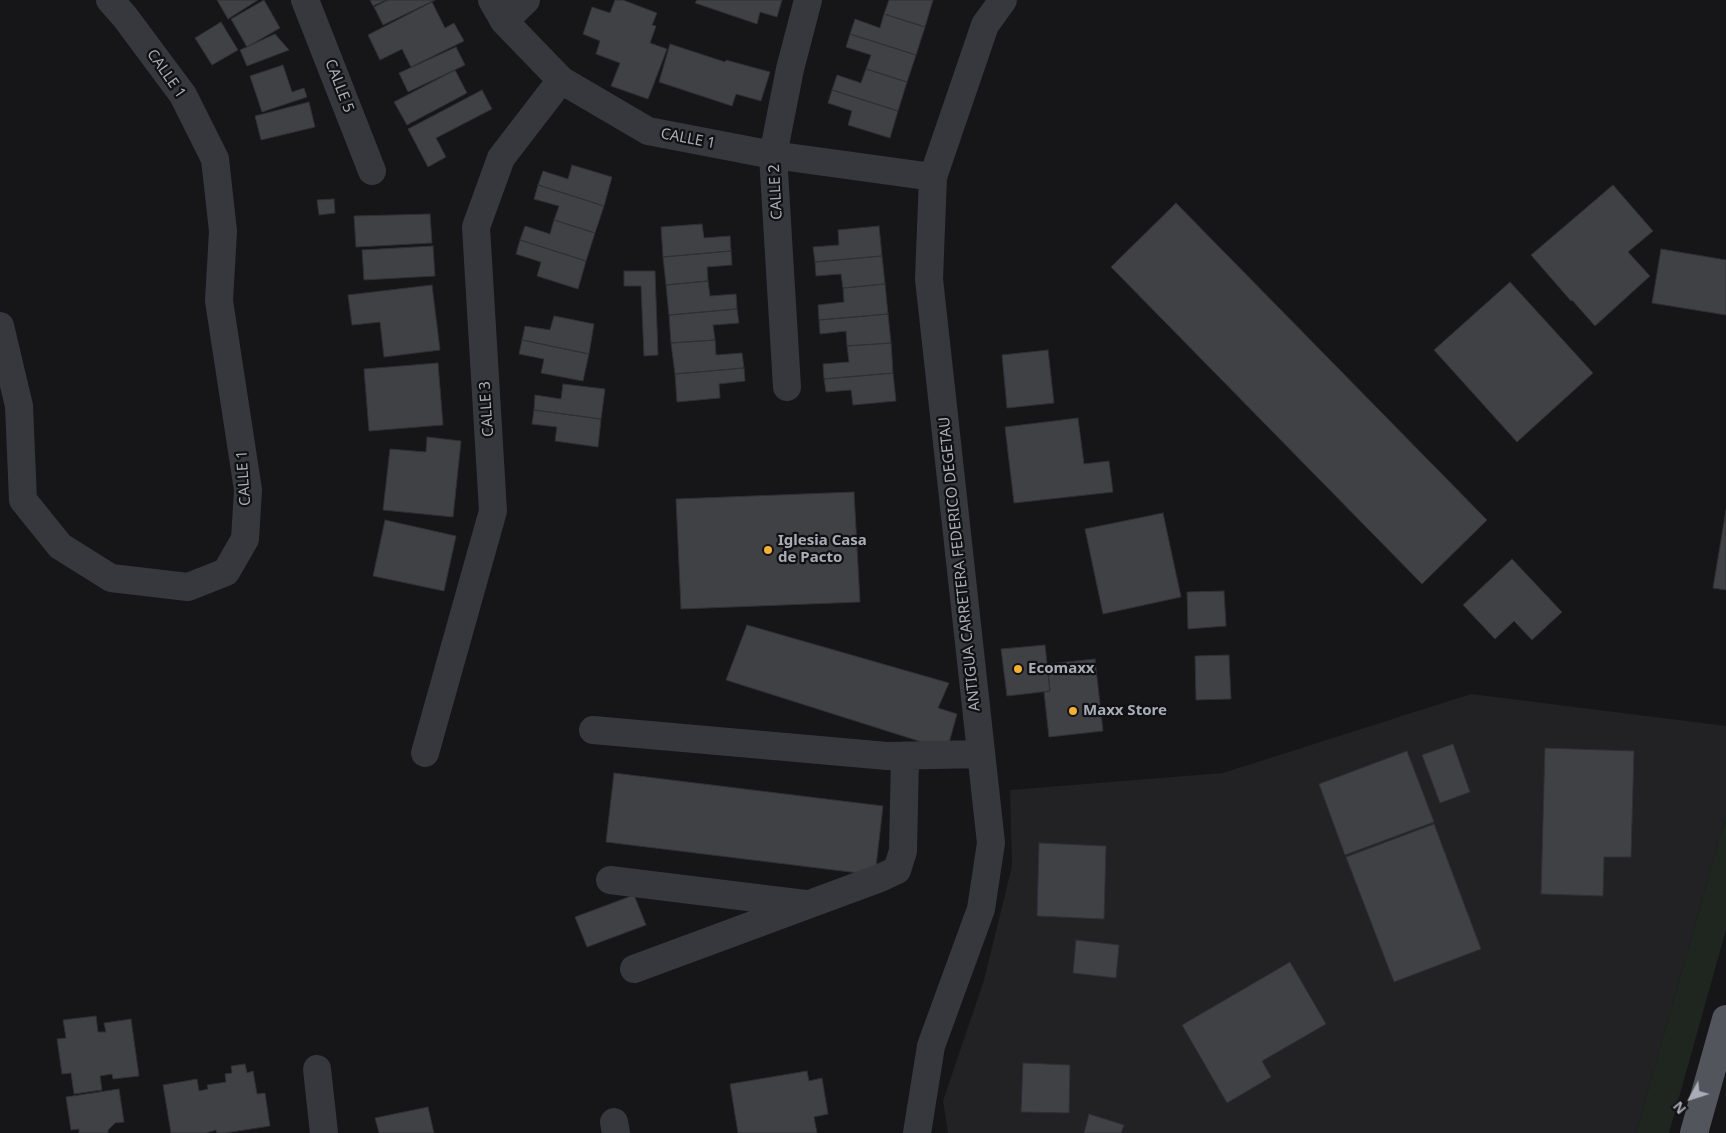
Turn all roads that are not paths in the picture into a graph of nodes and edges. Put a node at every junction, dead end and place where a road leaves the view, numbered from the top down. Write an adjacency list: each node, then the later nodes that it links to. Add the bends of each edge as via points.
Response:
1 (110, 0): 11 (street, CALLE 1, via 183,95 215,160 223,231 219,301 248,490 245,539 226,572 188,587 111,578 60,546 23,500 19,406)
2 (305, 0): 9 (street, CALLE 5)
3 (526, 0): 6 (street)
4 (808, 0): 8 (street, CALLE 2)
5 (1003, 0): 10 (street, ANTIGUA CARRETERA FEDERICO DEGETAU, via 985,25)
6 (498, 11): 7 (street, CALLE 1)
7 (561, 80): 8 (street, CALLE 1, via 648,131); 14 (street, CALLE 3, via 501,158 476,227 493,511)
8 (773, 155): 10 (street, CALLE 1); 12 (street, CALLE 2)
9 (372, 171)
10 (932, 177): 15 (street, ANTIGUA CARRETERA FEDERICO DEGETAU, via 929,279)
11 (0, 326)
12 (787, 387)
13 (592, 730): 16 (street)
14 (425, 753)
15 (981, 754): 16 (street); 23 (street, ANTIGUA CARRETERA FEDERICO DEGETAU, via 990,843 981,909 931,1046)
16 (905, 756): 18 (street, via 904,851 896,870)
17 (610, 880): 18 (street)
18 (808, 904): 19 (street)
19 (634, 969)
20 (1726, 1019): 24 (main road)
21 (316, 1069): 22 (street)
22 (324, 1133)
23 (917, 1133)
24 (1694, 1133)

